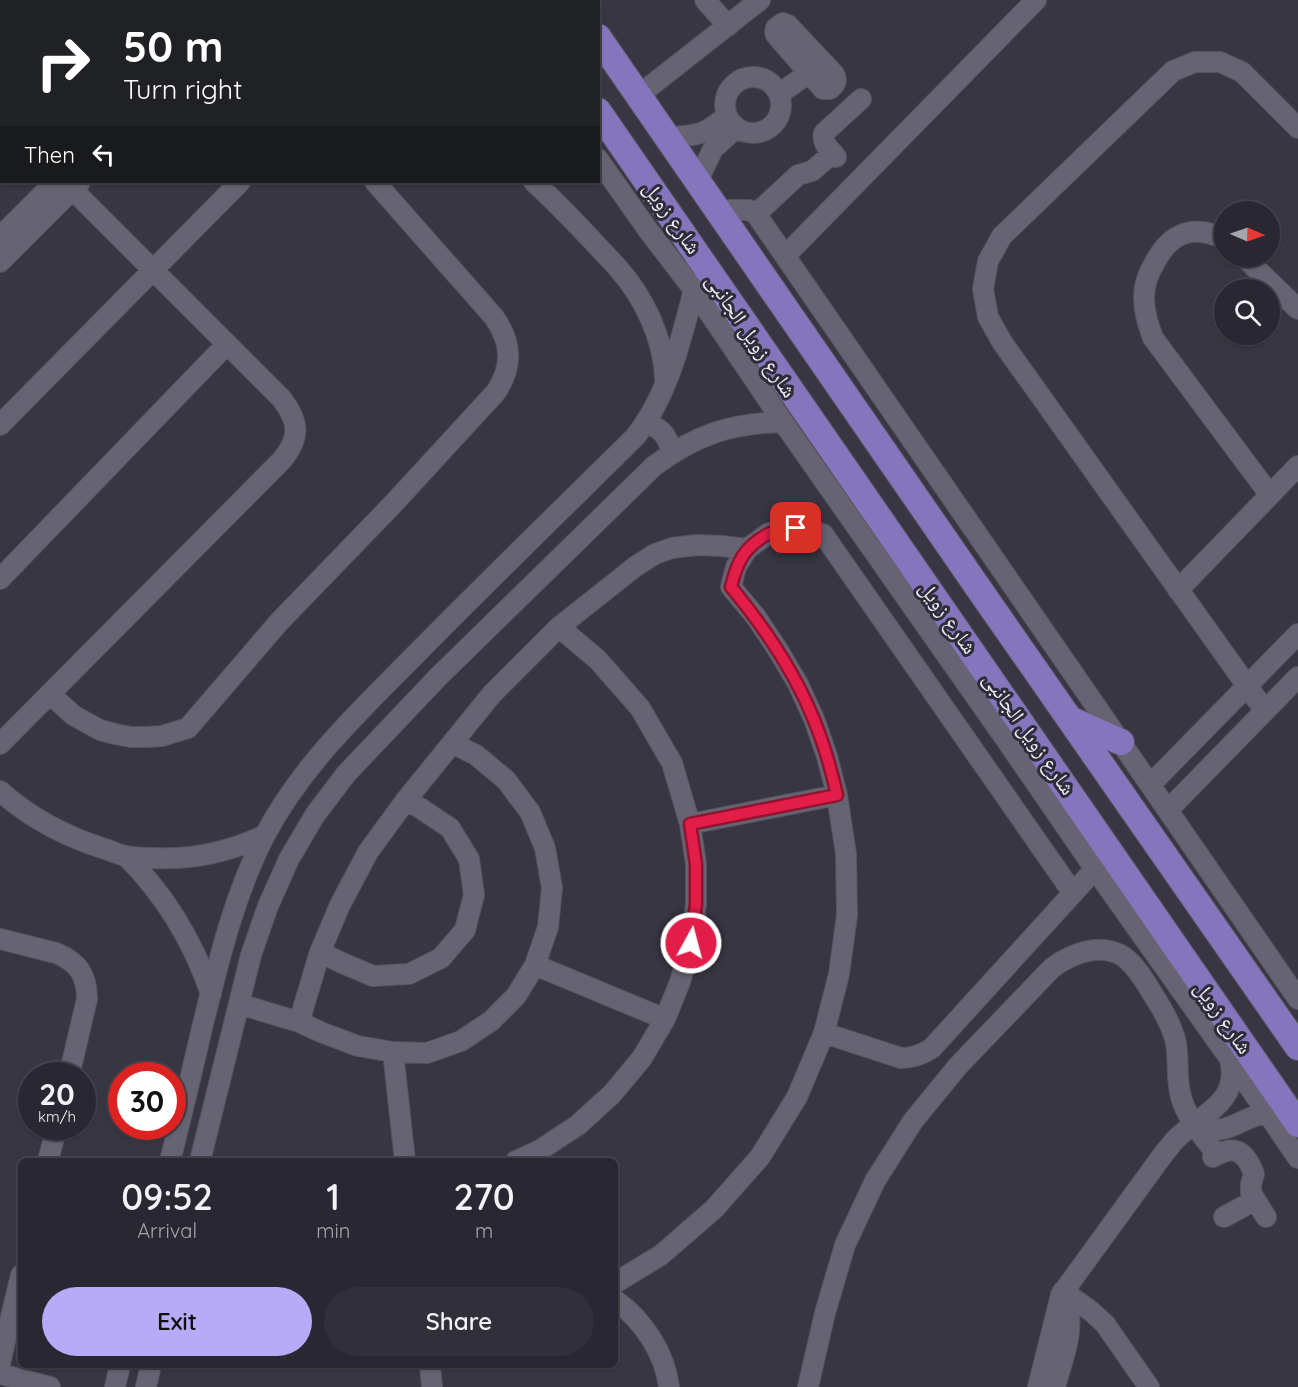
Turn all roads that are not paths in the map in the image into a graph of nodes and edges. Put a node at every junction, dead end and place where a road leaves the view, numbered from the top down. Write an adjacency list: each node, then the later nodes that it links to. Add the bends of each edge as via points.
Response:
1 (705, 0): 4 (street)
2 (760, 0): 4 (street)
3 (1036, 0): 24 (street)
4 (728, 26): 8 (street)
5 (600, 40): 8 (main road, شارع زويل)
6 (809, 73): 7 (street)
7 (778, 94): 11 (street, via 779,116 764,131 749,134); 11 (street, via 763,79 741,79 726,95 725,110)
8 (639, 95): 13 (main road, شارع زويل)
9 (861, 99): 21 (street, via 824,133 824,143 835,155 812,171 798,175)
10 (600, 114): 25 (main road, شارع زويل)
11 (731, 122): 13 (street, via 701,134); 15 (street)
12 (1298, 128): 42 (street, via 1242,72 1220,62 1196,62 1173,71 1002,236 988,261 983,289 988,317 1002,342)
13 (668, 137): 15 (main road, شارع زويل)
14 (600, 162): 29 (street, شارع زويل الجانبى)
15 (698, 180): 20 (main road, شارع زويل)
16 (239, 183): 28 (street)
17 (376, 183): 50 (street, via 501,327 508,350 502,383 279,622 188,728 162,736 116,734 79,719)
18 (535, 183): 32 (street, via 617,267 636,292 661,349)
19 (69, 184): 23 (street); 28 (street)
20 (718, 210): 21 (street, via 749,210); 41 (main road, شارع زويل)
21 (756, 214): 24 (street)
22 (1214, 234): 38 (street, via 1190,231 1174,237 1159,253 1144,294 1145,317 1153,338)
23 (6, 239): 26 (street)
24 (785, 256): 54 (street)
25 (702, 259): 29 (street); 43 (main road, شارع زويل)
26 (0, 262)
27 (1254, 267): 30 (street)
28 (153, 270): 31 (street); 35 (street)
29 (694, 291): 32 (street); 34 (street, شارع زويل الجانبى)
30 (1298, 309)
31 (227, 344): 40 (street); 50 (street, via 290,410 295,422 291,449)
32 (665, 386): 33 (street)
33 (646, 422): 36 (street, via 659,428); 63 (street, via 357,714 317,758)
34 (783, 422): 36 (street, via 736,426); 53 (street, شارع زويل الجانبى)
35 (0, 424)
36 (672, 453): 72 (street, via 654,466 439,676 346,774 315,815 280,878 251,955)
37 (1298, 466): 38 (street)
38 (1270, 495): 42 (street)
39 (747, 549): 44 (street, via 697,545 655,554); 59 (street, via 736,567 731,587 767,633 798,684 821,738); 66 (street, via 769,533 796,528 822,534)
40 (0, 579)
41 (979, 589): 43 (main road, via 965,611); 46 (main road, شارع زويل)
42 (1178, 590): 49 (street)
43 (949, 618): 47 (main road, شارع زويل)
44 (560, 627): 55 (street, via 492,694); 62 (street, via 598,660 640,708 672,763)
45 (1298, 634): 49 (street)
46 (1013, 637): 47 (main road, via 992,644); 52 (main road, شارع زويل)
47 (982, 665): 53 (main road, شارع زويل)
48 (1298, 677): 51 (street)
49 (1247, 686): 51 (street); 57 (street)
50 (50, 694): 56 (street)
51 (1265, 711): 61 (street)
52 (1070, 719): 54 (main road); 76 (main road, شارع زويل)
53 (1018, 737): 65 (street, شارع زويل الجانبى); 82 (main road, شارع زويل)
54 (1121, 742): 57 (street)
55 (452, 743): 60 (street); 69 (street, via 476,755 506,780 530,812 545,849 552,888 548,927)
56 (0, 744)
57 (1150, 784): 61 (street)
58 (0, 791): 64 (street, via 49,825)
59 (837, 795): 62 (street); 75 (street, via 846,854 847,915 839,974)
60 (406, 800): 68 (street, via 368,852); 68 (street, via 450,828 469,859 474,895 465,930 441,958 409,974 373,976)
61 (1168, 810): 71 (street)
62 (690, 824): 73 (street, via 696,904 691,943)
63 (265, 836): 64 (street, via 207,855 166,859); 70 (street, via 235,904)
64 (126, 856): 70 (street, via 172,911)
65 (1095, 869): 66 (street); 78 (street, شارع زويل الجانبى)
66 (1073, 893): 75 (street, via 923,1055 901,1058)
67 (0, 939): 79 (street, via 64,956 79,968 87,999)
68 (320, 952): 74 (street)
69 (536, 965): 73 (street); 77 (street, via 516,996 491,1021 461,1041 427,1053)
70 (211, 994): 85 (street)
71 (1298, 999)
72 (239, 1004): 74 (street); 86 (street)
73 (665, 1019): 88 (street, via 642,1058 612,1094 578,1125)
74 (299, 1022): 77 (street, via 358,1046)
75 (824, 1033): 93 (street, via 797,1097 760,1157 714,1209 661,1255)
76 (1298, 1047)
77 (393, 1052): 87 (street)
78 (1230, 1059): 80 (street, شارع زويل الجانبى); 81 (street, via 1232,1084 1226,1096)
79 (72, 1062)
80 (1266, 1113): 81 (street, via 1222,1130); 89 (street, شارع زويل الجانبى)
81 (1194, 1124): 90 (street, via 1215,1156 1233,1150 1245,1158 1254,1174 1250,1188); 95 (street, via 1176,1138); 107 (street, via 1181,1098 1169,1022 1134,966 1113,952 1101,950 1063,960 958,1066 913,1121 876,1181 845,1245)
82 (1298, 1124)
83 (53, 1140): 84 (street)
84 (49, 1158)
85 (171, 1158)
86 (201, 1158)
87 (405, 1158)
88 (523, 1158)
89 (1298, 1158)
90 (1255, 1200): 91 (street); 92 (street)
91 (1224, 1216)
92 (1266, 1217)
93 (618, 1281)
94 (18, 1288): 97 (street)
95 (1062, 1293): 108 (street); 109 (street, via 1069,1333); 110 (street, via 1104,1324)
96 (618, 1302): 106 (street, via 644,1328 659,1353)
97 (0, 1363)
98 (119, 1368): 103 (street)
99 (150, 1368): 104 (street)
100 (430, 1368): 105 (street)
101 (0, 1374): 102 (street)
102 (50, 1387)
103 (115, 1387)
104 (146, 1387)
105 (432, 1387)
106 (669, 1387)
107 (808, 1387)
108 (1038, 1387)
109 (1055, 1387)
110 (1149, 1387)

